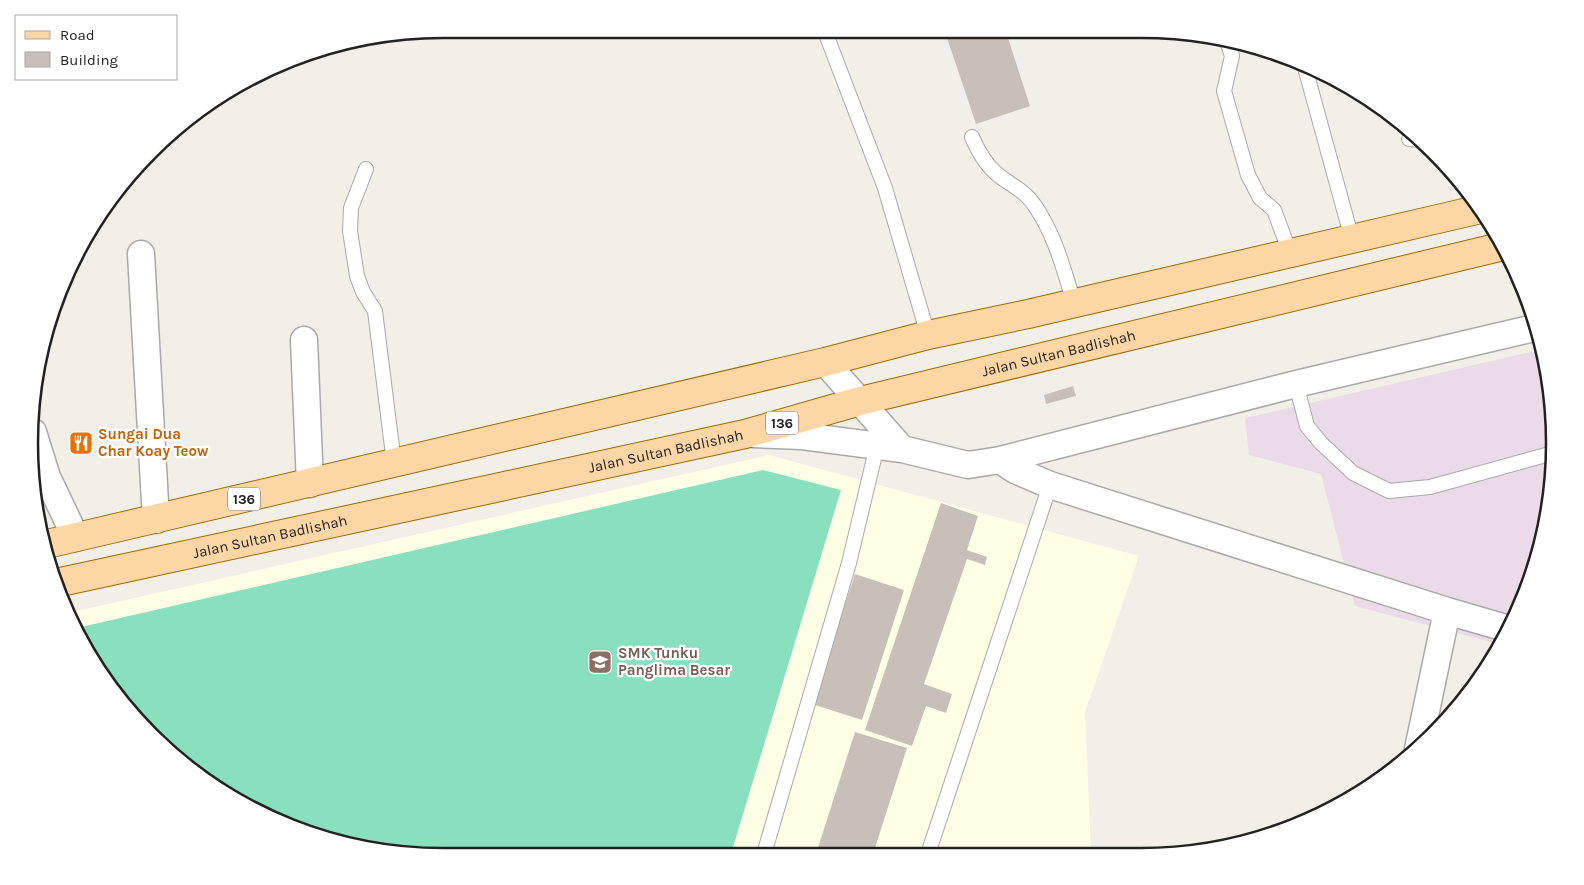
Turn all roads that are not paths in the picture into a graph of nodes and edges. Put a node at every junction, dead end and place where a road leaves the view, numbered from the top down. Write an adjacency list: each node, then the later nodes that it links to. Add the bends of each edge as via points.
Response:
1 (828, 38): 13 (lane, via 886,188)
2 (1229, 47): 9 (lane, via 1232,56 1224,91 1248,175 1260,198 1274,210)
3 (1306, 73): 7 (lane)
4 (972, 136): 11 (lane, via 980,157 1035,205 1056,246)
5 (366, 169): 23 (lane, via 352,203 350,231 363,292 375,311)
6 (1474, 211): 7 (main road, 136)
7 (1352, 239): 9 (main road, 136)
8 (1496, 248): 17 (main road, Jalan Sultan Badlishah / 136)
9 (1290, 253): 11 (main road, 136)
10 (141, 254): 26 (street)
11 (1074, 303): 13 (main road, 136)
12 (1530, 329): 16 (street)
13 (928, 335): 15 (main road, 136)
14 (304, 340): 24 (street)
15 (825, 362): 17 (street); 23 (main road, 136)
16 (1296, 384): 21 (lane, via 1307,426 1321,443 1353,473 1389,492 1430,487); 22 (street)
17 (860, 401): 18 (main road, Jalan Sultan Badlishah / 136); 20 (street)
18 (744, 434): 20 (street, via 802,436); 29 (main road, Jalan Sultan Badlishah / 136)
19 (38, 448): 27 (street, via 47,477)
20 (889, 448): 22 (street, via 968,465); 33 (lane, via 848,563)
21 (1546, 455)
22 (1000, 460): 25 (street)
23 (394, 463): 24 (main road, 136)
24 (310, 484): 26 (main road, 136)
25 (1050, 485): 30 (street); 34 (lane)
26 (156, 520): 27 (main road, 136)
27 (76, 538): 28 (main road, 136)
28 (50, 543)
29 (63, 583)
30 (1447, 612): 31 (street); 32 (street)
31 (1502, 627)
32 (1421, 736)
33 (766, 848)
34 (930, 848)

